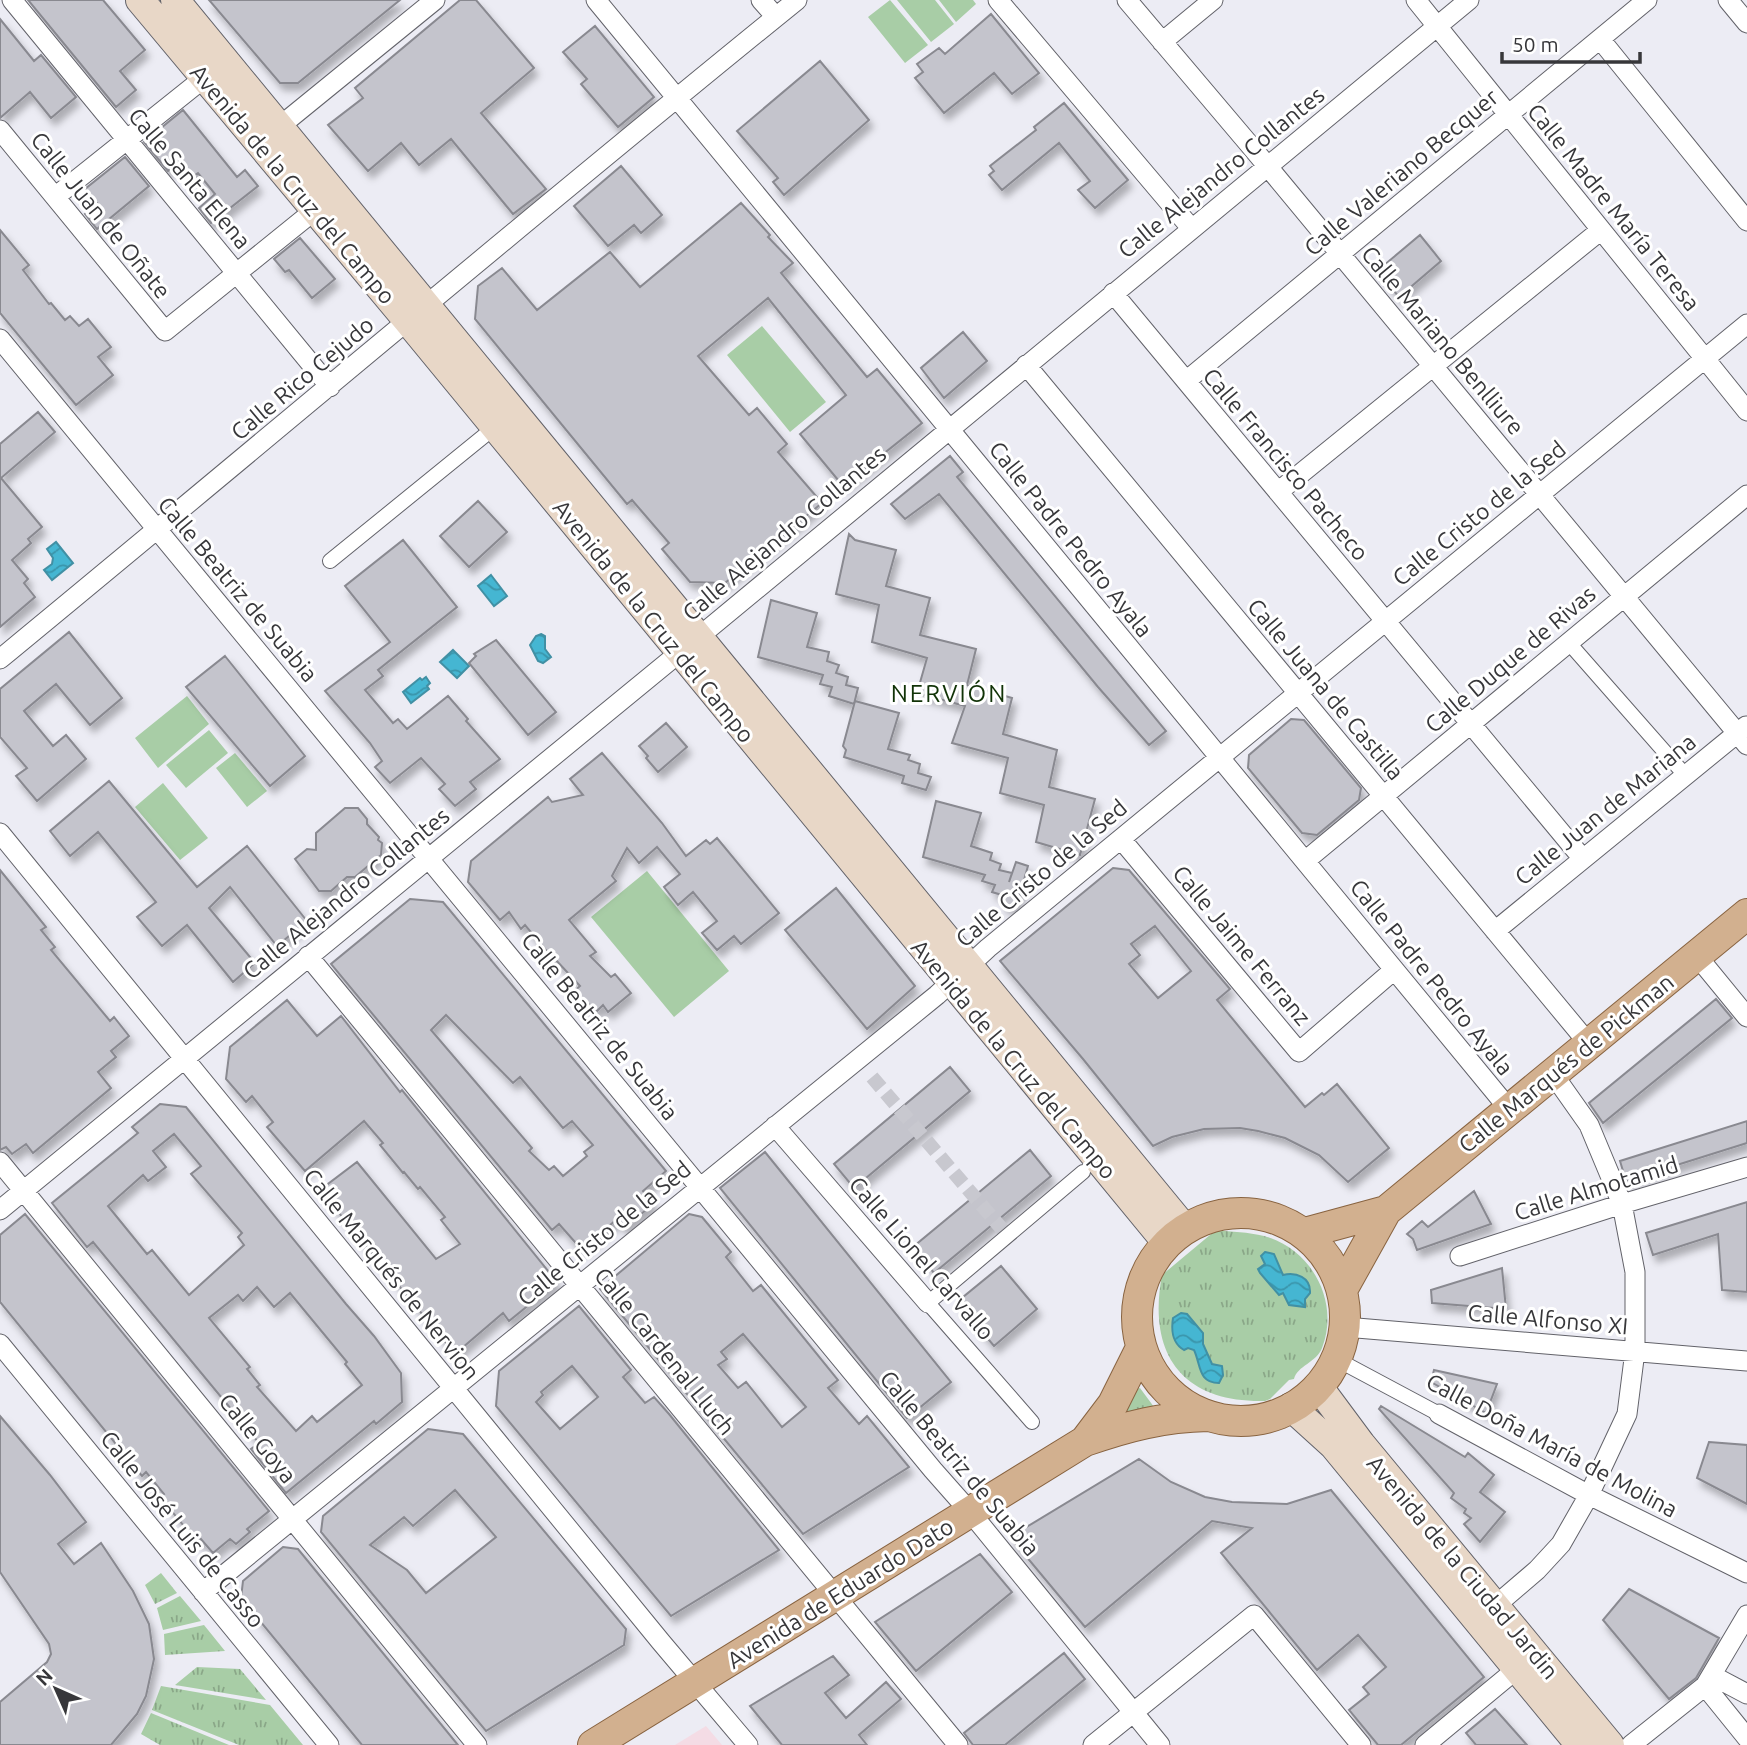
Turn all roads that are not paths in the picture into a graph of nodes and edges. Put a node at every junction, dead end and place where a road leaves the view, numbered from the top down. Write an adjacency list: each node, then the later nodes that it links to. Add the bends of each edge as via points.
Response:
1 (12, 0): 25 (street, Calle Santa Elena)
2 (140, 0): 20 (main road, Avenida de la Cruz del Campo)
3 (175, 0): 23 (main road, Avenida de la Cruz del Campo)
4 (435, 0): 23 (street)
5 (596, 0): 21 (street, Calle Padre Pedro Ayala)
6 (761, 0): 15 (street)
7 (797, 0): 15 (street, Calle Rico Cejudo)
8 (998, 0): 30 (street)
9 (1127, 0): 19 (street, Calle Mariano Benlliure)
10 (1213, 0): 19 (street)
11 (1416, 0): 17 (street, Calle Madre María Teresa)
12 (1469, 0): 17 (street, Calle Alejandro Collantes)
13 (1647, 0): 18 (street, Calle Valeriano Becquer)
14 (1728, 0): 16 (street)
15 (776, 17): 21 (street, Calle Rico Cejudo)
16 (1747, 23)
17 (1437, 26): 22 (street, Calle Madre María Teresa); 26 (street, Calle Alejandro Collantes)
18 (1600, 39): 22 (street, Calle Valeriano Becquer); 29 (street)
19 (1162, 42): 26 (street, Calle Mariano Benlliure)
20 (204, 78): 25 (street); 28 (main road, Avenida de la Cruz del Campo)
21 (676, 97): 35 (street, Calle Rico Cejudo); 45 (street, Calle Padre Pedro Ayala)
22 (1508, 114): 31 (street, Calle Madre María Teresa); 32 (street, Calle Valeriano Becquer)
23 (279, 127): 35 (main road, Avenida de la Cruz del Campo)
24 (0, 130): 27 (street, Calle Juan de Oñate)
25 (126, 140): 27 (street); 33 (street, Calle Santa Elena)
26 (1267, 166): 30 (street, Calle Alejandro Collantes); 32 (street, Calle Mariano Benlliure)
27 (55, 197): 33 (street, Calle Juan de Oñate, via 165,331)
28 (315, 210): 33 (street); 35 (main road, Avenida de la Cruz del Campo)
29 (1747, 221)
30 (1191, 228): 34 (street, Calle Alejandro Collantes)
31 (1601, 230): 38 (street, Calle Madre María Teresa); 40 (street)
32 (1340, 254): 40 (street, Calle Mariano Benlliure); 41 (street, Calle Valeriano Becquer)
33 (236, 273): 42 (street, Calle Santa Elena)
34 (1113, 293): 39 (street, Calle Alejandro Collantes); 41 (street, Calle Francisco Pacheco)
35 (417, 313): 42 (street, Calle Rico Cejudo); 44 (main road, Avenida de la Cruz del Campo); 54 (main road, Avenida de la Cruz del Campo)
36 (1747, 324): 38 (street, Calle Cristo de la Sed)
37 (0, 339): 49 (street, Calle Beatriz de Suabia)
38 (1705, 359): 43 (street, Calle Madre María Teresa); 47 (street, Calle Cristo de la Sed)
39 (1026, 365): 45 (street, Calle Alejandro Collantes); 56 (street, Calle Juana de Castilla)
40 (1433, 366): 46 (street); 47 (street, Calle Mariano Benlliure)
41 (1186, 381): 46 (street, Calle Francisco Pacheco)
42 (330, 387): 49 (street, Calle Rico Cejudo)
43 (1747, 411)
44 (495, 427): 50 (street); 54 (main road, Avenida de la Cruz del Campo)
45 (949, 428): 54 (street, Calle Alejandro Collantes); 59 (street, Calle Padre Pedro Ayala)
46 (1278, 492): 52 (street, Calle Francisco Pacheco)
47 (1540, 495): 51 (street, Calle Mariano Benlliure); 52 (street, Calle Cristo de la Sed)
48 (1747, 495): 51 (street, Calle Duque de Rivas)
49 (158, 529): 55 (street, Calle Rico Cejudo); 64 (street, Calle Beatriz de Suabia)
50 (330, 561)
51 (1624, 596): 53 (street, Calle Duque de Rivas); 58 (street, Calle Mariano Benlliure)
52 (1385, 621): 56 (street, Calle Cristo de la Sed); 57 (street, Calle Francisco Pacheco)
53 (1569, 643): 57 (street, Calle Duque de Rivas); 60 (street)
54 (689, 644): 64 (street, Calle Alejandro Collantes); 72 (main road, Avenida de la Cruz del Campo)
55 (0, 659)
56 (1298, 693): 59 (street, Calle Cristo de la Sed); 61 (street, Calle Juana de Castilla)
57 (1471, 724): 61 (street, Calle Duque de Rivas); 65 (street, Calle Francisco Pacheco)
58 (1744, 734): 60 (street, Calle Juan de Mariana)
59 (1220, 758): 63 (street, Calle Cristo de la Sed); 66 (street, Calle Padre Pedro Ayala)
60 (1685, 775): 65 (street, Calle Juan de Mariana)
61 (1383, 796): 66 (street, Calle Duque de Rivas); 68 (street, Calle Juana de Castilla)
62 (0, 833): 75 (street, Calle Marqués de Nervion)
63 (1121, 839): 71 (street, Calle Jaime Ferranz, via 1299,1052); 72 (street, Calle Cristo de la Sed)
64 (429, 856): 69 (street, Calle Alejandro Collantes); 82 (street, Calle Beatriz de Suabia)
65 (1583, 859): 68 (street, Calle Juan de Mariana)
66 (1305, 861): 71 (street, Calle Padre Pedro Ayala)
67 (1747, 915): 70 (main road, Calle Marqués de Pickman)
68 (1495, 931): 74 (street, Calle Juana de Castilla)
69 (308, 956): 75 (street, Calle Alejandro Collantes); 90 (street, Calle Cardenal Lluch)
70 (1697, 956): 73 (street); 74 (main road, Calle Marqués de Pickman)
71 (1394, 970): 77 (street, Calle Padre Pedro Ayala)
72 (959, 974): 78 (street, Calle Cristo de la Sed); 88 (main road, Avenida de la Cruz del Campo)
73 (1747, 1017)
74 (1589, 1044): 76 (main road, Calle Marqués de Pickman)
75 (183, 1059): 83 (street, Calle Alejandro Collantes); 100 (street, Calle Marqués de Nervion)
76 (1553, 1074): 77 (main road, Calle Marqués de Pickman); 84 (street, via 1589,1125)
77 (1509, 1110): 86 (main road, Calle Marqués de Pickman)
78 (775, 1126): 82 (street, Calle Cristo de la Sed); 92 (street, Calle Lionel Carvallo)
79 (0, 1162): 83 (street, Calle Goya)
80 (1747, 1167): 84 (street, Calle Almotamid)
81 (1083, 1172): 92 (street)
82 (700, 1186): 90 (street, Calle Cristo de la Sed); 107 (street, Calle Beatriz de Suabia)
83 (23, 1190): 85 (street, Calle Alejandro Collantes); 108 (street, Calle Goya)
84 (1622, 1204): 89 (street, Calle Almotamid); 96 (street, via 1635,1272)
85 (0, 1210)
86 (1386, 1211): 87 (main road); 91 (main road)
87 (1305, 1233): 88 (main road, via 1265,1215 1229,1213); 91 (main road, via 1328,1258)
88 (1176, 1236): 95 (main road, via 1150,1265 1140,1290 1136,1315)
89 (1460, 1256)
90 (579, 1285): 100 (street, Calle Cristo de la Sed); 111 (street, Calle Cardenal Lluch)
91 (1342, 1290): 93 (main road)
92 (928, 1303): 104 (street, Calle Lionel Carvallo)
93 (1345, 1327): 96 (street, Calle Alfonso XI); 97 (main road)
94 (0, 1344): 110 (street, Calle José Luis de Casso)
95 (1141, 1348): 103 (main road, via 1160,1383); 105 (main road, via 1113,1404)
96 (1635, 1351): 98 (street, Calle Alfonso XI); 106 (street, via 1627,1414)
97 (1336, 1359): 99 (main road); 102 (street, Calle Doña María de Molina)
98 (1747, 1361)
99 (1318, 1386): 101 (main road); 112 (main road, Avenida de la Ciudad Jardin)
100 (454, 1388): 108 (street, Calle Cristo de la Sed); 116 (street, Calle Marqués de Nervion)
101 (1291, 1407): 103 (main road, via 1253,1420); 114 (main road, Avenida de la Ciudad Jardin, via 1334,1446)
102 (1439, 1414): 106 (street, Calle Doña María de Molina)
103 (1208, 1416): 105 (main road, via 1175,1416 1134,1424)
104 (1032, 1423)
105 (1085, 1441): 107 (main road, Avenida de Eduardo Dato)
106 (1590, 1495): 109 (street, Calle Doña María de Molina); 112 (street, via 1561,1544)
107 (971, 1513): 111 (main road, Avenida de Eduardo Dato); 118 (street, Calle Beatriz de Suabia)
108 (293, 1519): 110 (street, Calle Cristo de la Sed); 121 (street, Calle Goya)
109 (1747, 1573)
110 (204, 1592): 120 (street, Calle José Luis de Casso)
111 (835, 1596): 116 (main road, Avenida de Eduardo Dato); 124 (street, Calle Cardenal Lluch)
112 (1495, 1606): 130 (main road, Avenida de la Ciudad Jardin)
113 (1747, 1615): 115 (street)
114 (1518, 1668): 128 (street); 129 (main road, Avenida de la Ciudad Jardin)
115 (1709, 1681): 117 (street); 119 (street); 131 (street)
116 (695, 1682): 122 (main road, Avenida de Eduardo Dato); 123 (street, Calle Marqués de Nervion)
117 (1747, 1694)
118 (1132, 1712): 125 (street); 126 (street, Calle Beatriz de Suabia); 127 (street, via 1254,1615)
119 (1747, 1738)
120 (329, 1745)
121 (477, 1745)
122 (593, 1745)
123 (748, 1745)
124 (958, 1745)
125 (1093, 1745)
126 (1160, 1745)
127 (1361, 1745)
128 (1425, 1745)
129 (1580, 1745)
130 (1610, 1745)
131 (1632, 1745)

